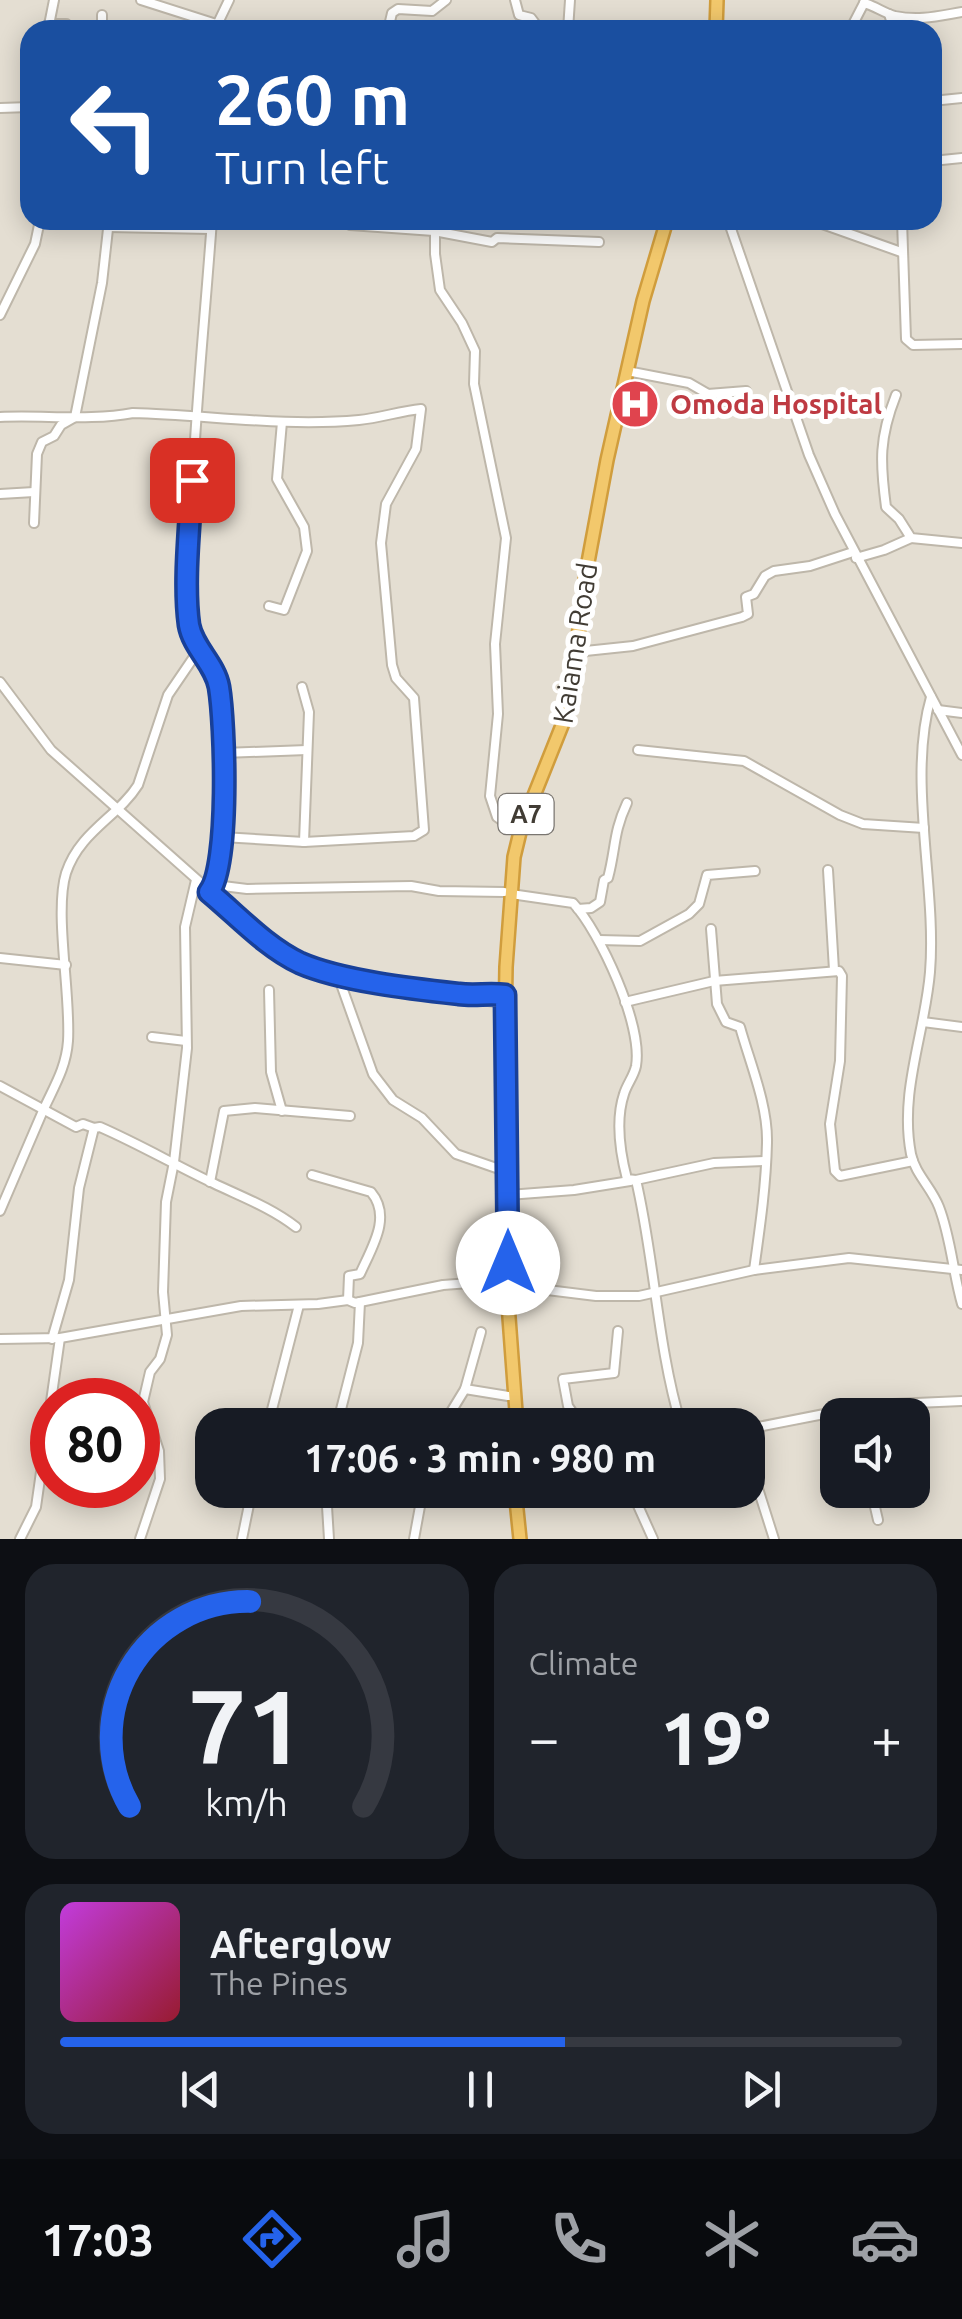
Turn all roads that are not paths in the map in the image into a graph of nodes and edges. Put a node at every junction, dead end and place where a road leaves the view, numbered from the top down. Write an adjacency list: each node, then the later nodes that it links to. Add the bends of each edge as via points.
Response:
1 (141, 0): 9 (street)
2 (446, 0): 10 (street, via 432,11 398,9)
3 (515, 0): 11 (street, via 519,15)
4 (864, 2): 6 (street)
5 (962, 12): 6 (street, via 928,20)
6 (888, 14): 12 (street)
7 (102, 15): 8 (street)
8 (102, 20)
9 (197, 20)
10 (390, 20)
11 (532, 20)
12 (890, 20)
13 (38, 230): 25 (street)
14 (107, 230): 32 (street)
15 (212, 230): 30 (street)
16 (420, 230): 22 (street)
17 (661, 230): 27 (highway, Kaiama Road / A7)
18 (661, 230): 55 (highway, Kaiama Road / A7, via 601,459 561,715)
19 (731, 230): 39 (street, via 808,455)
20 (839, 230): 24 (street)
21 (902, 230): 24 (street)
22 (434, 231): 23 (street, via 492,242); 55 (street, via 440,290 475,351 474,384 506,538 490,796 497,817)
23 (599, 242)
24 (901, 252): 26 (street, via 908,343)
25 (0, 315)
26 (962, 344)
27 (627, 371): 28 (street, via 688,383 708,394); 42 (highway, Kaiama Road / A7, via 590,545)
28 (746, 392)
29 (896, 395): 37 (street, via 884,426 881,473 886,508)
30 (195, 415): 32 (street); 33 (street); 41 (street, via 189,610)
31 (0, 417): 32 (street)
32 (76, 417): 34 (street, via 42,442)
33 (282, 422): 40 (street, via 277,479 304,527 308,550 284,610); 57 (street, via 364,420 420,409 416,449 386,504 381,544 392,665 414,698 424,830)
34 (34, 492): 35 (street); 36 (street)
35 (0, 494)
36 (34, 523)
37 (912, 538): 38 (street); 39 (street)
38 (962, 543)
39 (855, 555): 42 (street, via 774,571 746,597 748,614 742,617 633,646); 45 (street)
40 (269, 606)
41 (200, 648): 50 (street, via 219,686); 53 (street, via 168,695 138,785)
42 (576, 652): 62 (highway, Kaiama Road / A7, via 566,719 517,842)
43 (0, 682): 53 (street, via 51,750)
44 (302, 687): 48 (street)
45 (930, 696): 46 (street); 54 (street)
46 (938, 710): 47 (street); 51 (street)
47 (962, 712)
48 (308, 750): 50 (street); 57 (street)
49 (638, 750): 54 (street, via 744,761 862,824)
50 (223, 753): 56 (street)
51 (962, 755)
52 (628, 803): 63 (street, via 614,832 600,902)
53 (114, 808): 60 (street); 67 (street, via 65,876)
54 (924, 828): 74 (street, via 930,969)
55 (514, 830): 62 (highway, Kaiama Road / A7)
56 (222, 837): 57 (street); 61 (street)
57 (304, 842)
58 (828, 870): 68 (street)
59 (755, 871): 65 (street, via 707,875 699,904 645,939)
60 (196, 880): 61 (street); 77 (street, via 185,927)
61 (212, 888): 62 (street, via 410,886); 69 (street, via 272,946)
62 (508, 893): 63 (street, via 566,900); 72 (highway, Kaiama Road / A7)
63 (578, 909): 65 (street)
64 (710, 929): 70 (street)
65 (598, 940): 73 (street)
66 (0, 958): 67 (street)
67 (66, 965): 79 (street, via 68,1044 64,1070)
68 (834, 970): 70 (street); 84 (street, via 842,976 830,1124 835,1171 840,1176)
69 (337, 974): 72 (street); 86 (street, via 373,1074 393,1100 422,1118 456,1154)
70 (714, 982): 73 (street); 83 (street, via 724,1020 740,1027 758,1088)
71 (269, 990): 80 (street, via 270,1072)
72 (503, 999): 86 (highway, Kaiama Road / A7); 90 (highway, Kaiama Road / A7)
73 (625, 1002): 88 (street, via 636,1071 618,1127)
74 (924, 1022): 75 (street); 84 (street, via 908,1105)
75 (962, 1027)
76 (152, 1037): 77 (street)
77 (186, 1041): 85 (street)
78 (0, 1086): 79 (street)
79 (44, 1109): 82 (street); 91 (street)
80 (282, 1111): 81 (street); 89 (street, via 224,1110)
81 (350, 1116)
82 (94, 1128): 85 (street); 105 (street)
83 (765, 1161): 88 (street, via 714,1163); 93 (street)
84 (912, 1161): 94 (street, via 941,1211)
85 (174, 1162): 89 (street); 101 (street, via 166,1202)
86 (502, 1170): 95 (highway, Kaiama Road / A7)
87 (312, 1175): 97 (street, via 371,1192 380,1208 378,1234 360,1274 350,1276)
88 (633, 1180): 90 (street); 96 (street, via 646,1219)
89 (210, 1182): 92 (street, via 273,1209)
90 (508, 1195): 95 (highway, Kaiama Road / A7)
91 (0, 1212)
92 (296, 1227)
93 (754, 1270): 94 (street, via 849,1258); 96 (street)
94 (957, 1270): 99 (street)
95 (505, 1285): 96 (street, via 596,1296); 98 (street, via 442,1285); 107 (highway, Kaiama Road / A7); 114 (highway, Kaiama Road / A7)
96 (654, 1294): 116 (street)
97 (348, 1300): 98 (street); 100 (street)
98 (360, 1302): 111 (street, via 358,1343)
99 (962, 1304)
100 (299, 1305): 101 (street); 110 (street)
101 (166, 1318): 105 (street); 126 (street, via 166,1343 143,1402 161,1466)
102 (482, 1332): 106 (street)
103 (618, 1332): 115 (street, via 614,1373 563,1379)
104 (0, 1339): 105 (street)
105 (56, 1339): 125 (street, via 36,1507)
106 (464, 1390): 107 (street); 112 (street)
107 (508, 1396): 113 (highway, Kaiama Road / A7)
108 (962, 1401): 109 (street)
109 (930, 1404)
110 (272, 1408)
111 (341, 1408)
112 (453, 1408)
113 (510, 1408)
114 (513, 1408)
115 (569, 1408)
116 (676, 1408)
117 (820, 1418): 132 (street, via 758,1427 755,1433 755,1479)
118 (248, 1508): 127 (street)
119 (327, 1508): 128 (street)
120 (420, 1508): 129 (street)
121 (520, 1508): 130 (highway)
122 (640, 1508): 131 (street)
123 (875, 1508): 124 (street)
124 (878, 1520)
125 (20, 1539)
126 (140, 1539)
127 (242, 1539)
128 (328, 1539)
129 (414, 1539)
130 (523, 1539)
131 (653, 1539)
132 (774, 1539)

